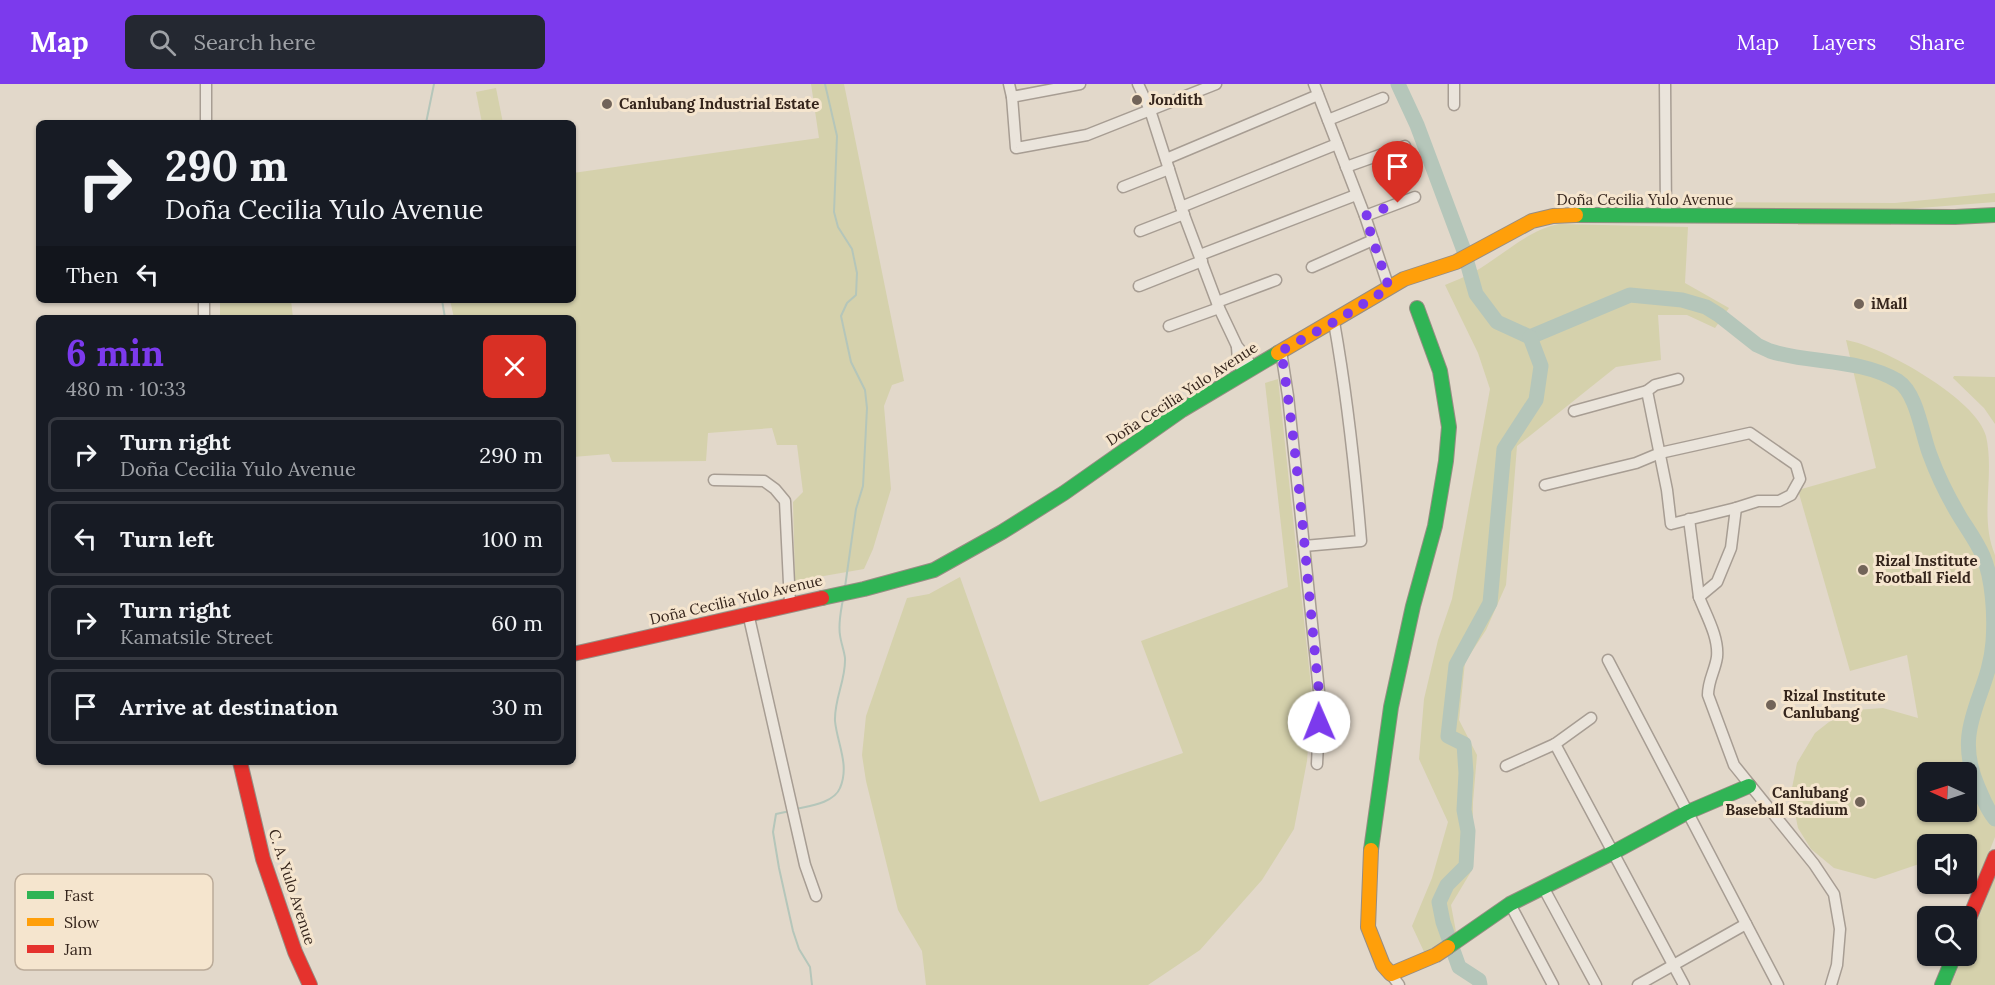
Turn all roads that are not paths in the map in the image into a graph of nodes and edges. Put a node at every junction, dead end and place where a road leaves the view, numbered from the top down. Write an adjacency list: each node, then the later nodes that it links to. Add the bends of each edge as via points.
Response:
1 (206, 84): 14 (street)
2 (1009, 84): 10 (street)
3 (1080, 84): 10 (street)
4 (1138, 84): 13 (street)
5 (1216, 84): 13 (street)
6 (1314, 84): 9 (street)
7 (1454, 84): 12 (street)
8 (1665, 84): 24 (street)
9 (1318, 95): 15 (street); 18 (street)
10 (1012, 98): 13 (street, via 1017,148 1087,135)
11 (1383, 98): 15 (street)
12 (1454, 105)
13 (1150, 110): 18 (street)
14 (206, 120)
15 (1328, 120): 16 (street)
16 (1337, 144): 19 (street); 23 (street)
17 (1405, 146): 19 (street)
18 (1168, 164): 20 (street); 23 (street)
19 (1346, 167): 21 (street)
20 (1123, 187)
21 (1356, 195): 26 (street); 29 (street)
22 (1415, 197): 26 (street)
23 (1183, 210): 27 (street); 29 (street)
24 (1666, 215): 25 (main road, Doña Cecilia Yulo Avenue); 33 (main road, Doña Cecilia Yulo Avenue, via 1553,216 1520,226 1456,262)
25 (1995, 215)
26 (1365, 216): 28 (street)
27 (1140, 231)
28 (1373, 240): 30 (street); 33 (street)
29 (1201, 258): 32 (street); 34 (street)
30 (1312, 267)
31 (1276, 280): 34 (street)
32 (1139, 286)
33 (1389, 288): 36 (main road, Doña Cecilia Yulo Avenue)
34 (1218, 305): 37 (street); 39 (street, via 1237,346 1238,361)
35 (1417, 308): 70 (main road, via 1440,371 1449,427 1434,526 1391,707 1370,860 1368,927 1383,965)
36 (1334, 322): 38 (main road, Doña Cecilia Yulo Avenue); 48 (street, via 1344,376 1361,541)
37 (1168, 326)
38 (1281, 351): 39 (main road, Doña Cecilia Yulo Avenue); 48 (street)
39 (1248, 371): 50 (main road, Doña Cecilia Yulo Avenue, via 1182,410 1002,532 934,570)
40 (1678, 379): 41 (street, via 1655,385)
41 (1647, 392): 42 (street); 43 (street)
42 (1574, 411)
43 (1660, 453): 45 (street, via 1636,463); 46 (street, via 1750,433 1796,465 1800,479 1791,495 1779,501 1758,501); 47 (street, via 1671,524)
44 (714, 480): 50 (street, via 764,481 785,501)
45 (1545, 485)
46 (1736, 508): 47 (street); 49 (street, via 1731,548 1718,582)
47 (1689, 519): 49 (street)
48 (1304, 546): 56 (street, via 1320,701)
49 (1699, 597): 59 (street, via 1717,651 1708,695 1734,765)
50 (790, 604): 51 (main road, Doña Cecilia Yulo Avenue)
51 (748, 613): 52 (main road, Doña Cecilia Yulo Avenue); 64 (street, via 805,865)
52 (576, 653)
53 (1608, 660): 60 (street)
54 (1591, 718): 55 (street)
55 (1555, 744): 58 (street); 61 (street)
56 (1317, 764)
57 (241, 765): 71 (main road, C. A. Yulo Avenue, via 263,859)
58 (1506, 766)
59 (1749, 786): 60 (main road); 77 (street, via 1834,894 1840,929)
60 (1688, 812): 61 (main road); 67 (street)
61 (1614, 852): 63 (main road); 68 (street)
62 (1995, 857): 66 (main road)
63 (1543, 887): 65 (main road); 73 (street)
64 (816, 896)
65 (1510, 904): 70 (main road); 72 (street)
66 (1974, 906)
67 (1746, 924): 68 (street); 76 (street)
68 (1674, 964): 74 (street); 75 (street)
69 (1950, 966): 78 (main road)
70 (1395, 980)
71 (310, 985)
72 (1553, 985)
73 (1596, 985)
74 (1638, 985)
75 (1684, 985)
76 (1778, 985)
77 (1831, 985)
78 (1942, 985)

